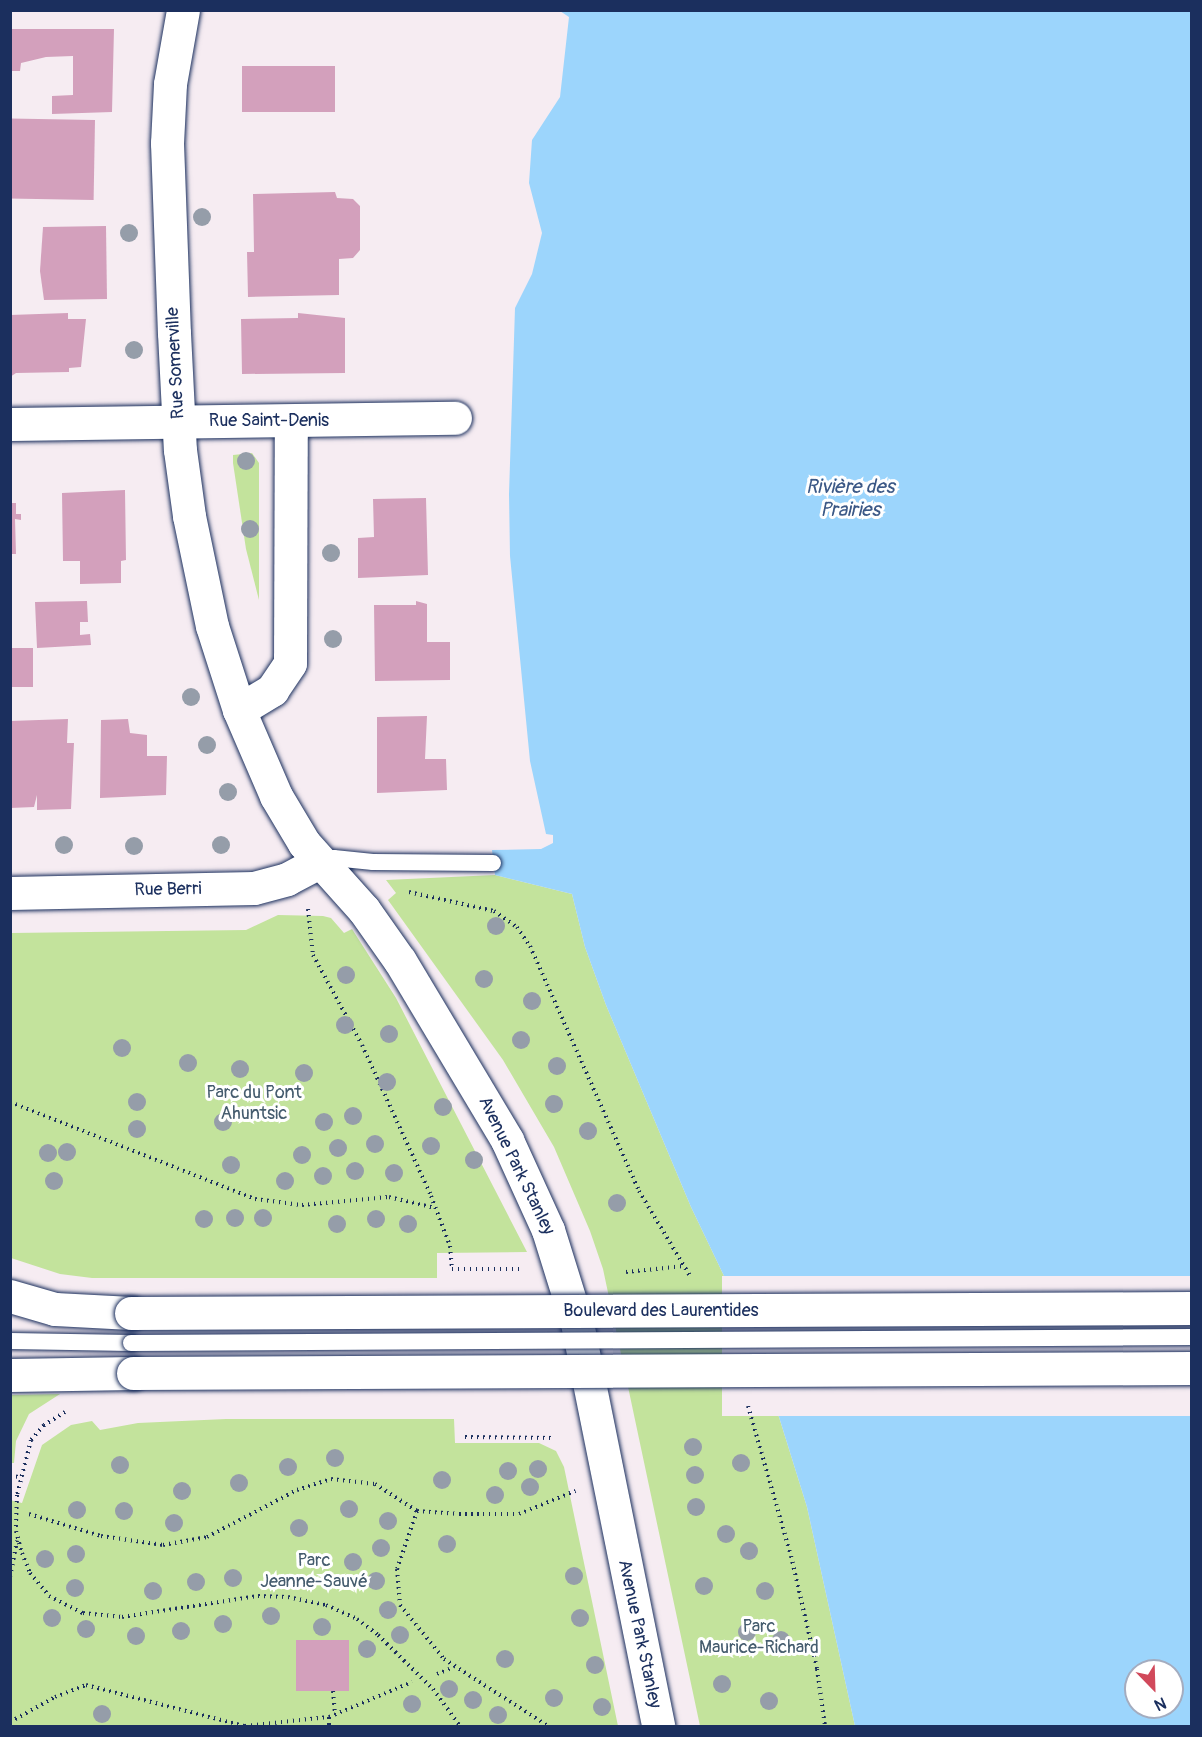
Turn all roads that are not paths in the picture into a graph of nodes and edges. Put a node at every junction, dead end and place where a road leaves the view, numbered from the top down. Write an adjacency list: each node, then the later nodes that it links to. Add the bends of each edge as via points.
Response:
1 (183, 10): 4 (street, Rue Somerville, via 170,84 167,143)
2 (455, 418): 3 (street, Rue Saint-Denis)
3 (291, 421): 4 (street, Rue Saint-Denis); 6 (street, via 290,663 272,690)
4 (179, 423): 5 (street, Rue Saint-Denis); 6 (street, Rue Somerville, via 196,556 212,626)
5 (10, 424)
6 (239, 710): 7 (street, Rue Somerville, via 276,796)
7 (319, 862): 8 (lane, via 334,858); 9 (street, Rue Berri, via 287,879 254,888); 17 (street, Avenue Park Stanley, via 364,910 400,961 507,1140 548,1230 579,1333)
8 (493, 863)
9 (10, 893)
10 (10, 1296): 14 (street, via 55,1309)
11 (1191, 1308): 14 (street, Boulevard des Laurentides, bridge)
12 (1191, 1337): 14 (lane, Boulevard des Laurentides, bridge)
13 (10, 1341): 14 (lane)
14 (132, 1343): 15 (street, bridge); 16 (street)
15 (1191, 1368)
16 (10, 1374)
17 (658, 1726)

